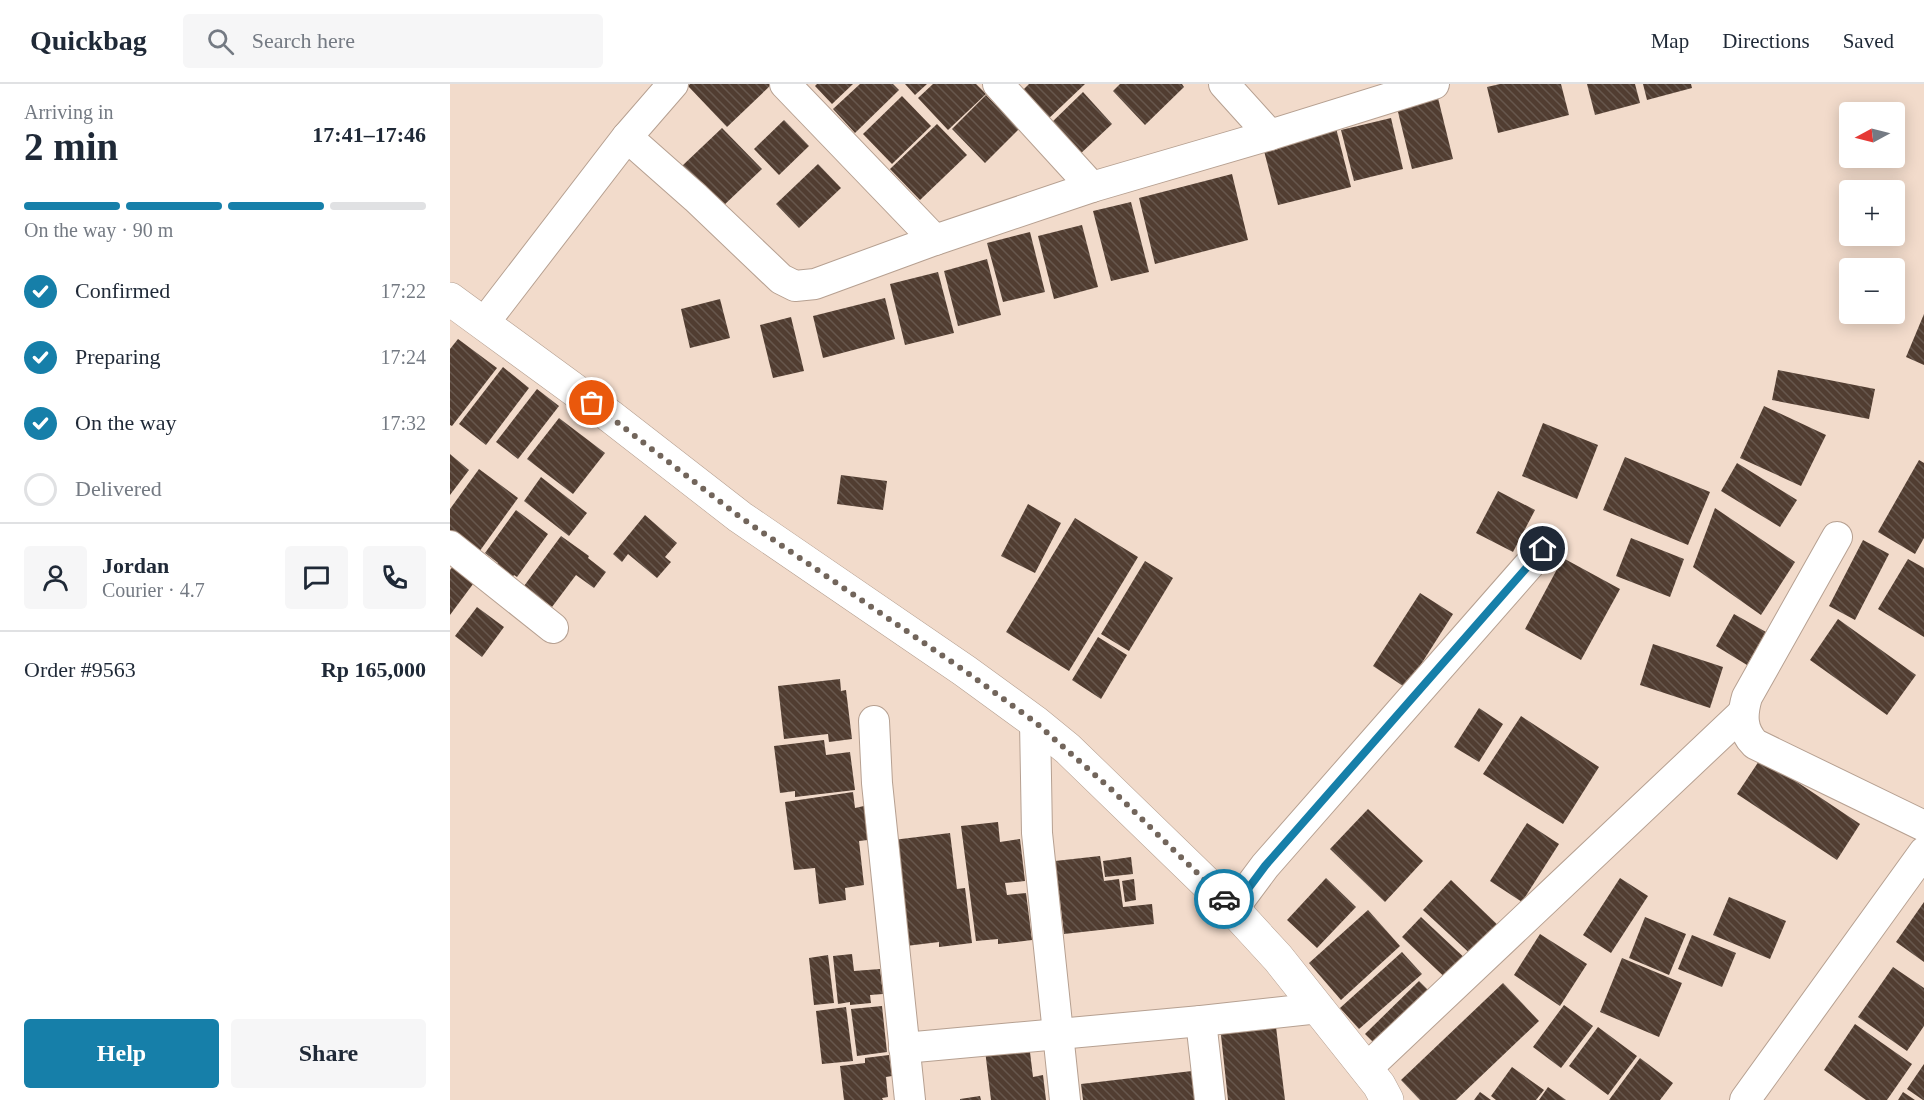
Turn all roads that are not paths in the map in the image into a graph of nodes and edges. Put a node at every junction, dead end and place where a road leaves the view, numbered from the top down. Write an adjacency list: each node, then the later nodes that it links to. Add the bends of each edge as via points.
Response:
1 (674, 84): 7 (street)
2 (785, 84): 9 (street)
3 (998, 84): 8 (street)
4 (1224, 84): 6 (street)
5 (1434, 84): 6 (street)
6 (1270, 135): 8 (street)
7 (627, 137): 9 (street, via 758,259 795,286 815,284); 11 (street)
8 (1092, 187): 9 (street)
9 (935, 240)
10 (450, 299): 11 (street)
11 (484, 323): 18 (street, via 740,517)
12 (1837, 537): 16 (street, via 1747,697)
13 (450, 546): 15 (street)
14 (1543, 549): 21 (street, via 1265,866)
15 (553, 628)
16 (1743, 713): 19 (street, via 1745,730 1755,744); 26 (street)
17 (874, 721): 25 (street)
18 (1035, 722): 21 (street, via 1112,790); 24 (street, via 1037,833)
19 (1924, 826)
20 (1924, 852): 31 (street)
21 (1233, 909): 22 (street)
22 (1319, 1008): 23 (street); 26 (street)
23 (1201, 1022): 24 (street); 29 (street)
24 (1058, 1034): 25 (street); 28 (street)
25 (904, 1048): 27 (street)
26 (1366, 1069): 30 (street)
27 (910, 1100)
28 (1065, 1100)
29 (1210, 1100)
30 (1387, 1100)
31 (1745, 1100)

